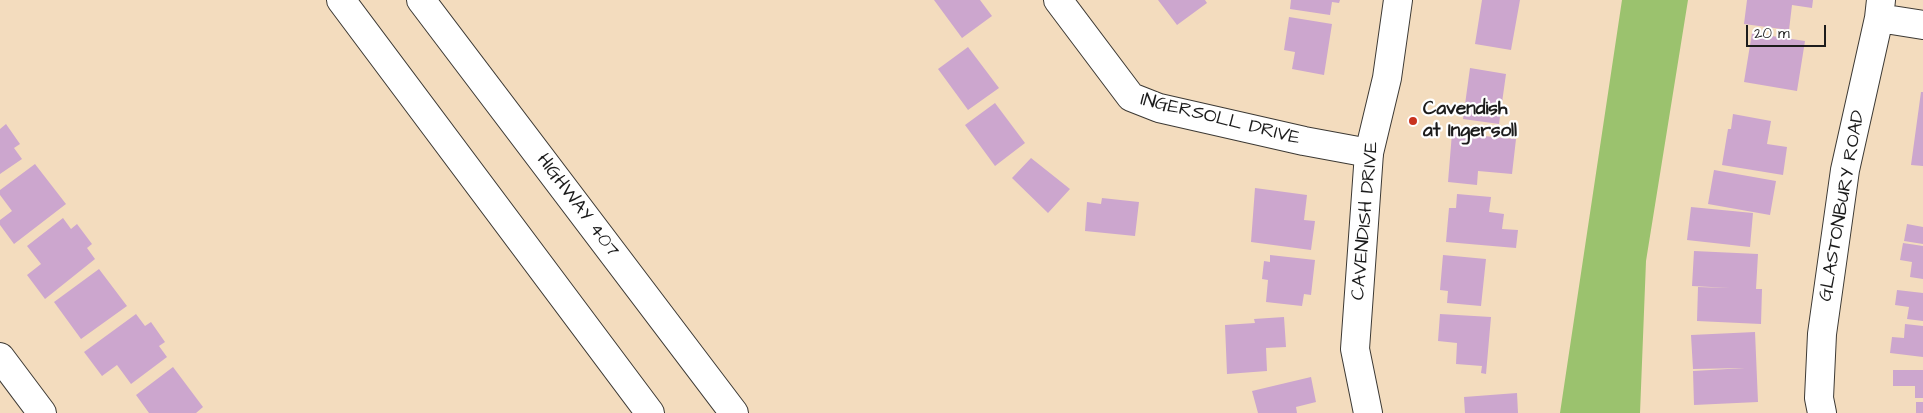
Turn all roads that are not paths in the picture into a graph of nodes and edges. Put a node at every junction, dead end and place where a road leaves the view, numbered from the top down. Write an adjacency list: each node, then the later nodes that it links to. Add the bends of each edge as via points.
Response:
1 (341, 0): 10 (main road)
2 (421, 0): 11 (main road, HIGHWAY 407)
3 (1058, 0): 7 (main road, INGERSOLL DRIVE, via 1131,97 1160,108)
4 (1398, 0): 7 (main road, CAVENDISH DRIVE, via 1387,78)
5 (1880, 9): 6 (main road); 13 (main road, GLASTONBURY ROAD, via 1845,170 1822,334 1819,398)
6 (1923, 25)
7 (1370, 153): 12 (main road, CAVENDISH DRIVE, via 1355,349)
8 (0, 357): 9 (main road)
9 (42, 413)
10 (650, 413)
11 (734, 413)
12 (1368, 413)
13 (1822, 413)

